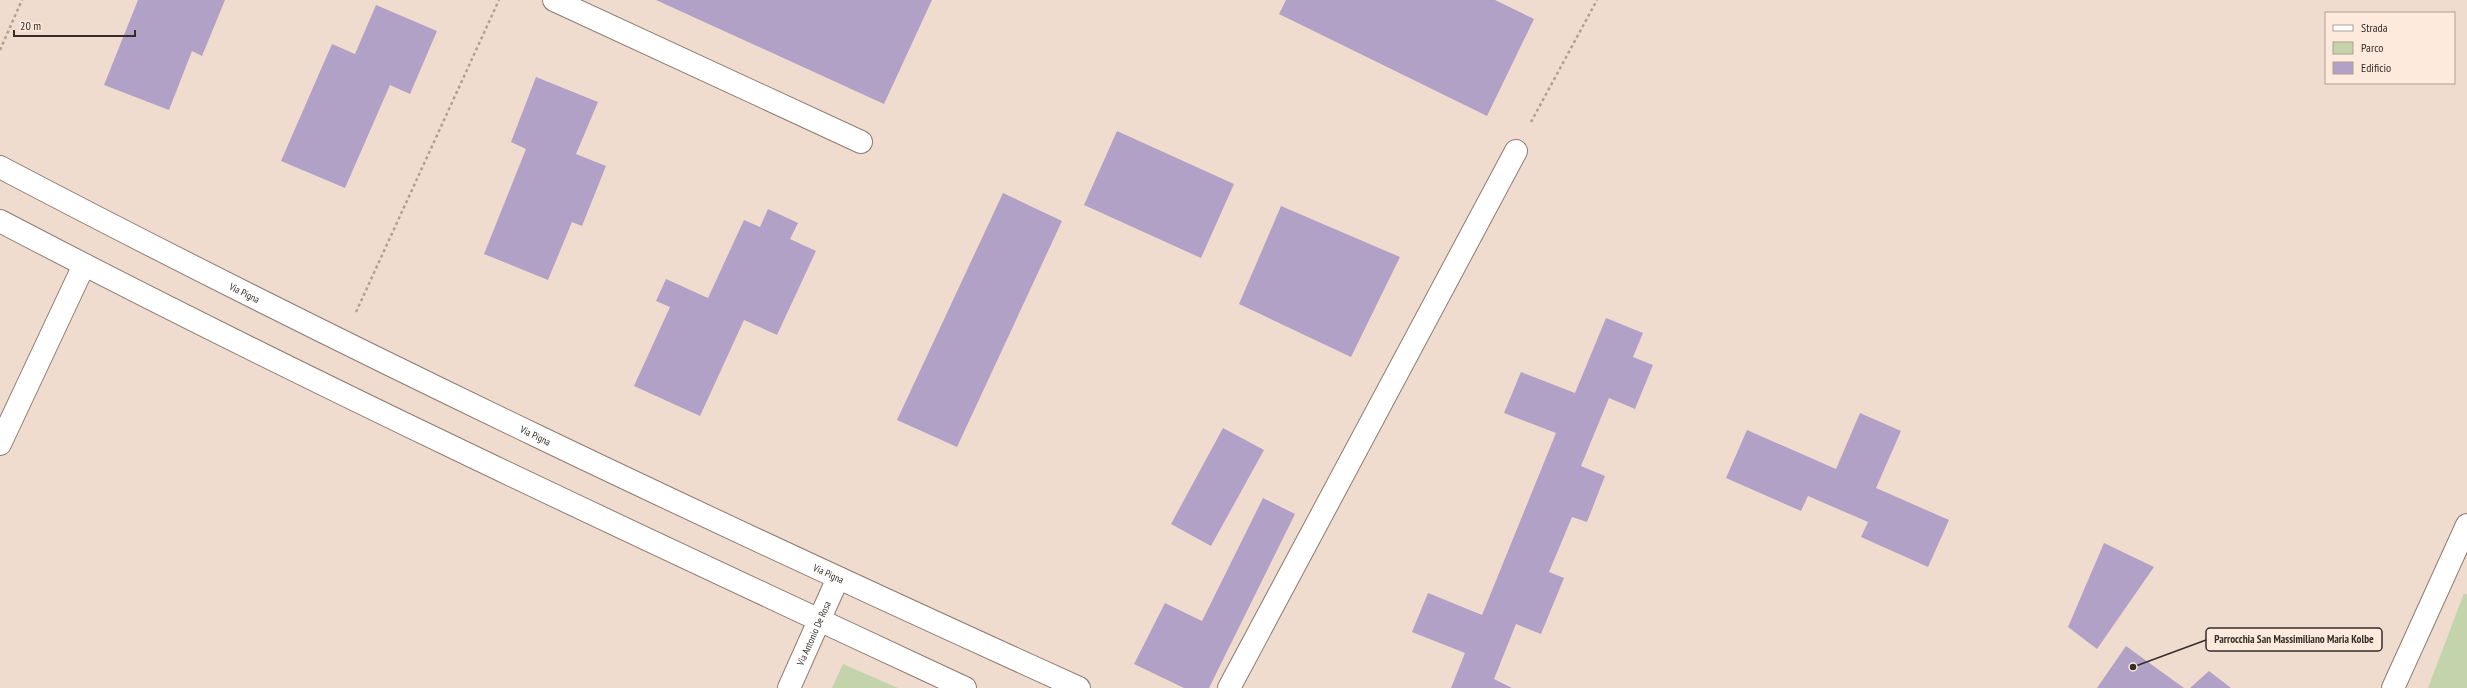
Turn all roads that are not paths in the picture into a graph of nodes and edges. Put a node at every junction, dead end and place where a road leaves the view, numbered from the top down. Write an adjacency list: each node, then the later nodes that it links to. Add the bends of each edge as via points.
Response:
1 (554, 0): 2 (main road)
2 (861, 142)
3 (1516, 151): 14 (main road)
4 (0, 167): 9 (main road, Via Pigna, via 527,432)
5 (0, 221): 6 (main road)
6 (84, 265): 7 (main road); 10 (main road, via 557,499)
7 (0, 444)
8 (2467, 525): 15 (main road)
9 (838, 578): 10 (main road, Via Antonio De Rosa); 13 (main road, Via Pigna)
10 (819, 620): 11 (main road, Via Antonio De Rosa); 12 (main road)
11 (789, 688)
12 (965, 688)
13 (1079, 688)
14 (1229, 688)
15 (2393, 688)

